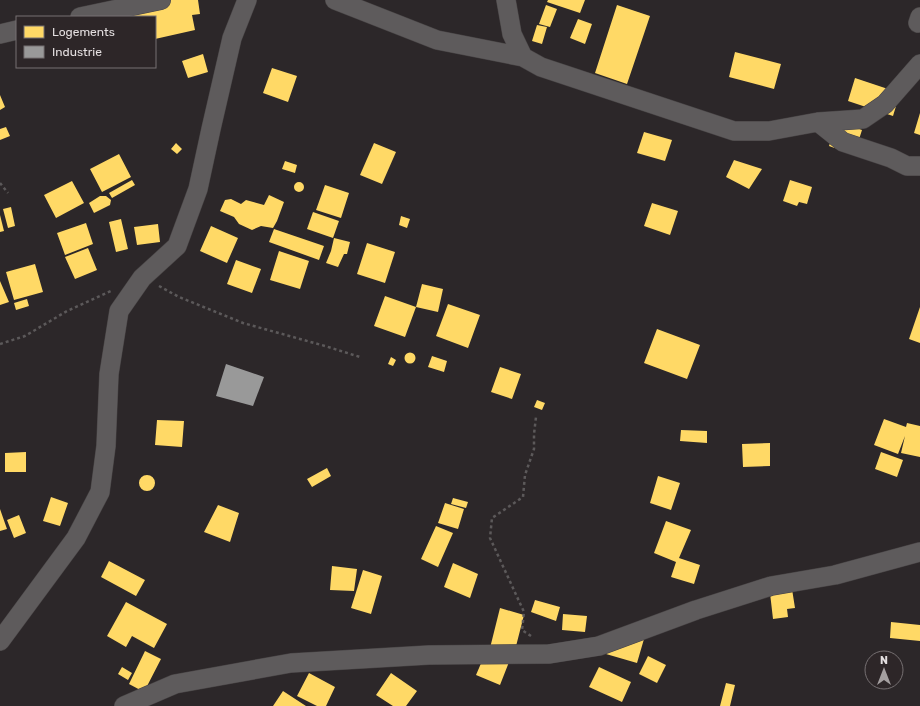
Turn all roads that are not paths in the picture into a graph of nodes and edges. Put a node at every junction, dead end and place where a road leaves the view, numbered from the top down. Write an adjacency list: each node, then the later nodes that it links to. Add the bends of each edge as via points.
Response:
1 (161, 0): 5 (street)
2 (247, 0): 13 (street, via 232,38 198,189 177,246 142,278 119,311 109,374 106,446 100,492 76,538)
3 (335, 0): 8 (street, via 437,40)
4 (506, 0): 8 (street, via 512,34)
5 (85, 16)
6 (16, 30): 7 (street)
7 (0, 34)
8 (523, 56): 10 (street, via 541,67 734,131 769,131)
9 (920, 64): 10 (street, via 885,104 863,119)
10 (818, 122): 11 (street, via 843,142 907,166)
11 (920, 166)
12 (920, 552): 14 (street, via 836,575 771,586 696,610 599,646 549,654 429,655 291,663 175,684)
13 (0, 641)
14 (124, 706)

